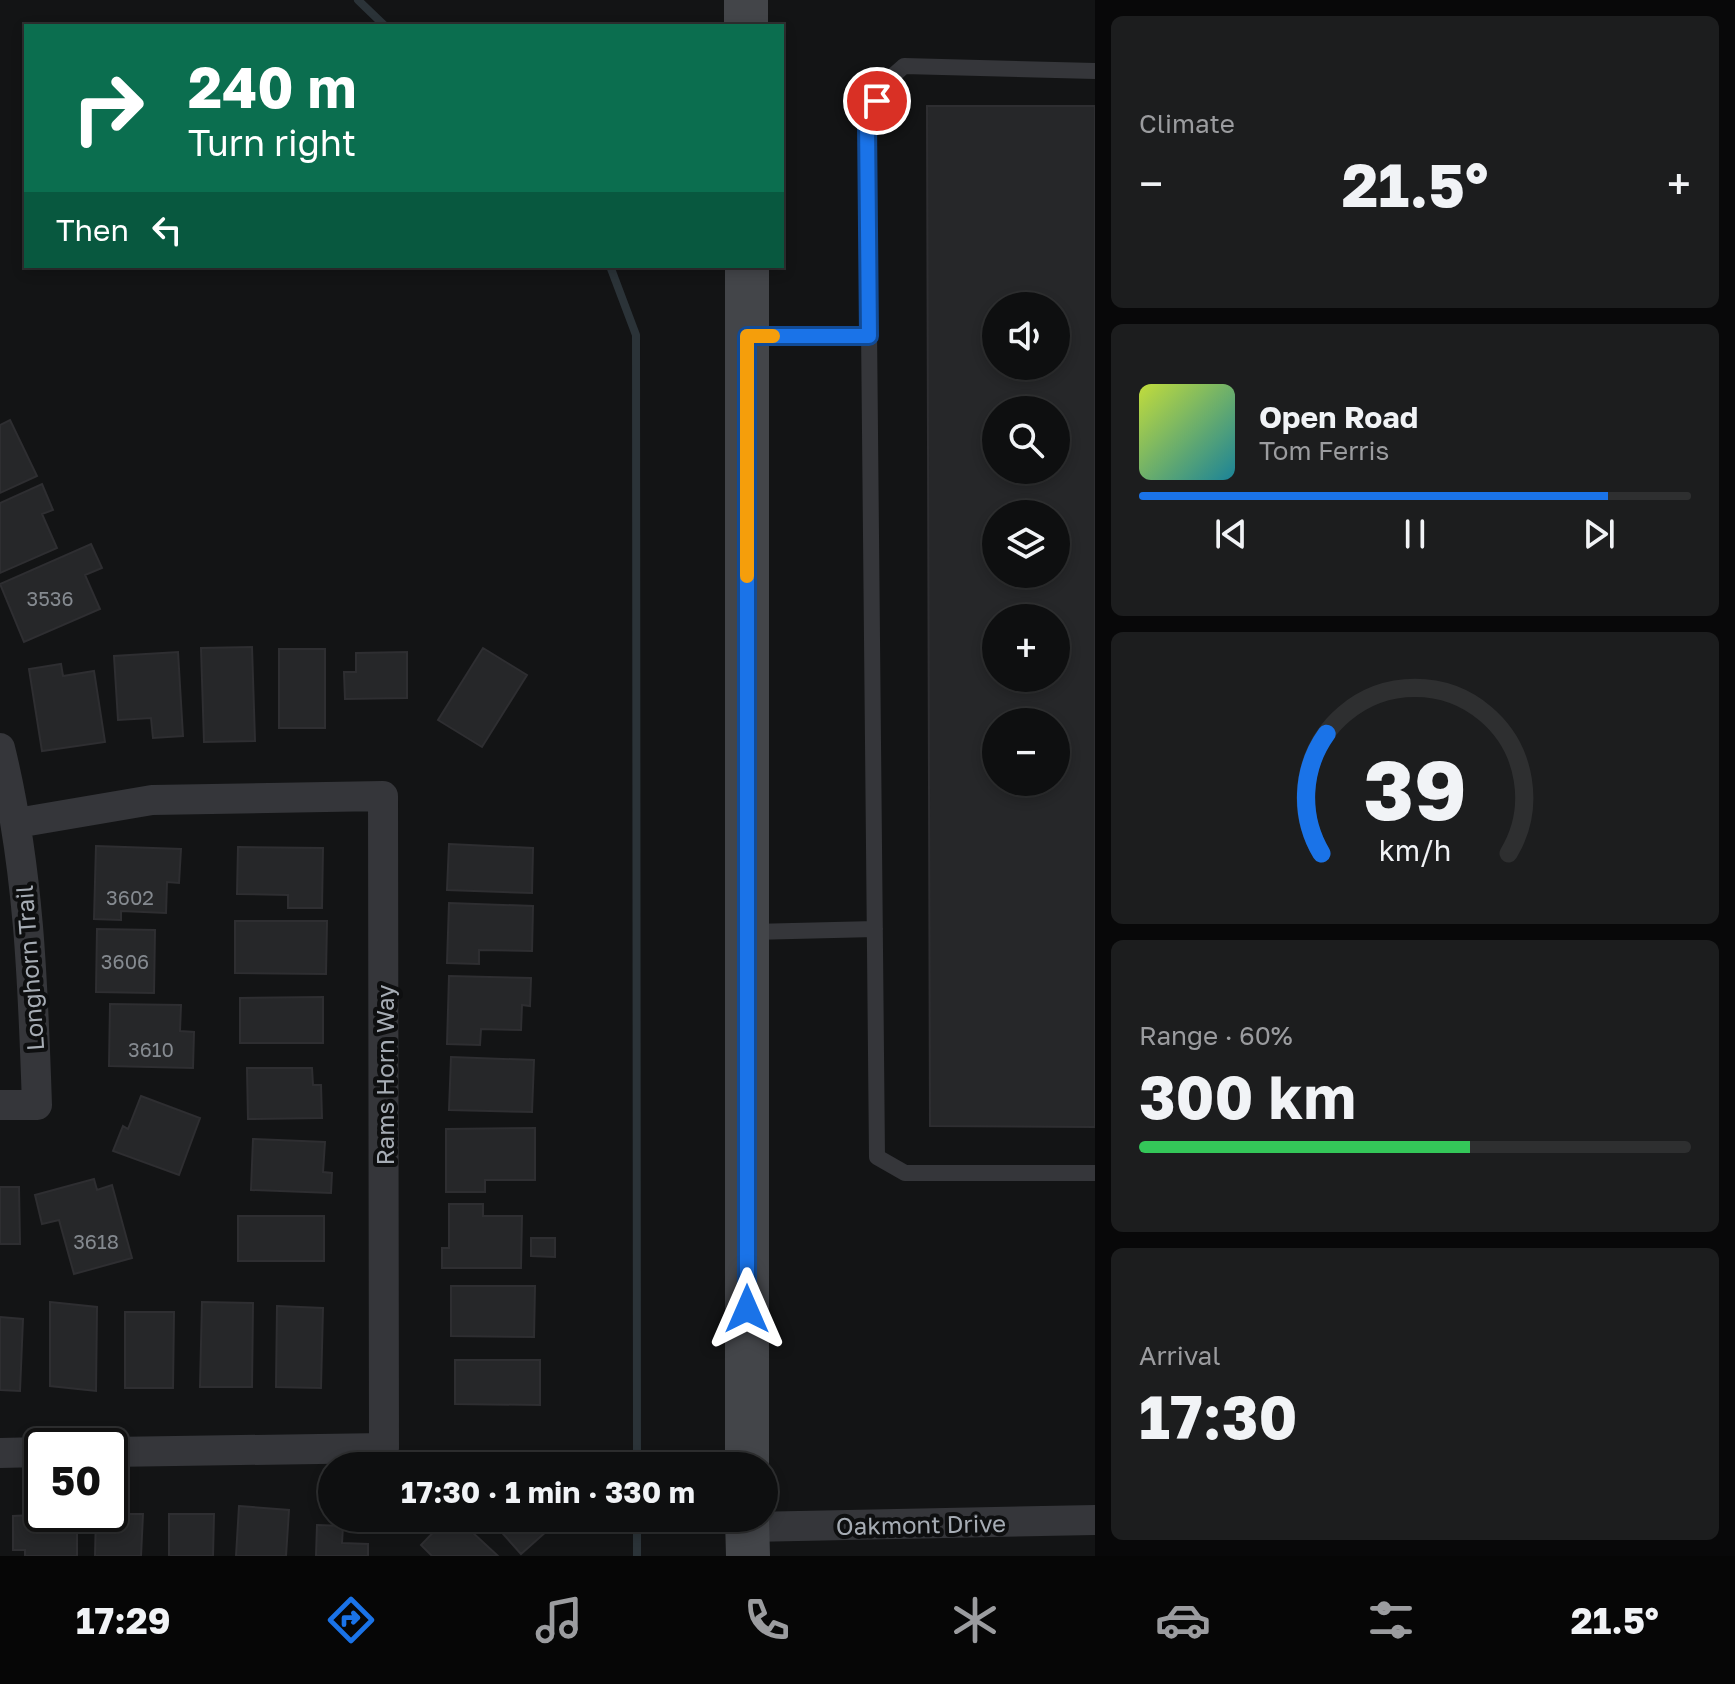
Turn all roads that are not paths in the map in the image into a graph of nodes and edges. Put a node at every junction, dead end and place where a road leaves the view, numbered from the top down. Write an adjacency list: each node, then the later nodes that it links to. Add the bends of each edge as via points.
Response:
1 (746, 0): 2 (main road)
2 (746, 24)
3 (1095, 71): 6 (lane, via 904,66 887,81 867,121)
4 (747, 268): 5 (main road)
5 (747, 336): 6 (lane); 10 (main road)
6 (869, 336): 9 (lane)
7 (0, 748): 8 (street, Longhorn Trail)
8 (17, 823): 11 (street, Longhorn Trail, via 31,936 37,1105); 14 (street, Rams Horn Way, via 152,800 383,796 384,1448)
9 (875, 929): 10 (lane); 12 (lane, via 877,1157 905,1173)
10 (747, 932): 15 (main road)
11 (0, 1105)
12 (1095, 1173)
13 (24, 1452): 16 (street)
14 (128, 1452)
15 (747, 1452)
16 (0, 1453)
17 (1095, 1520): 18 (street, Oakmont Drive)
18 (747, 1534)

